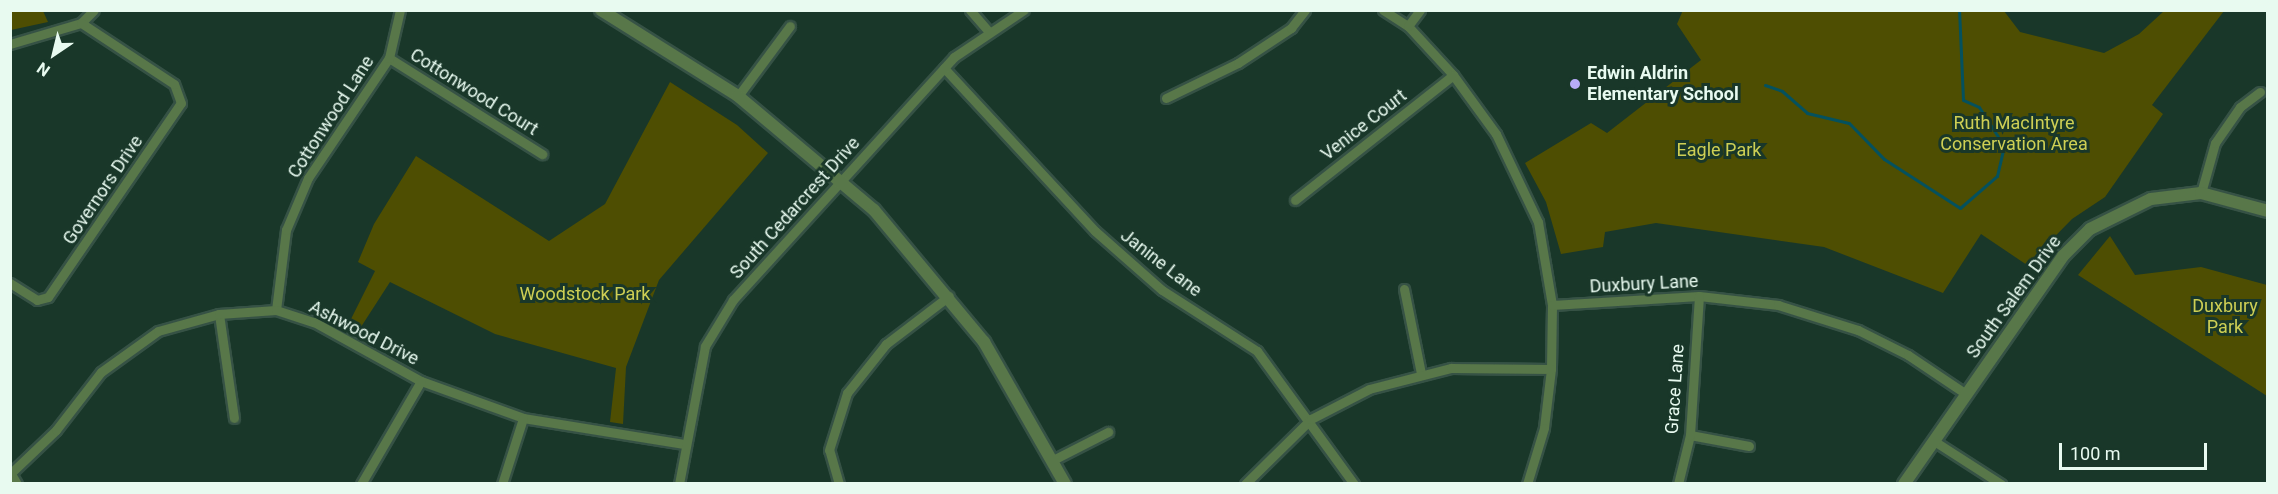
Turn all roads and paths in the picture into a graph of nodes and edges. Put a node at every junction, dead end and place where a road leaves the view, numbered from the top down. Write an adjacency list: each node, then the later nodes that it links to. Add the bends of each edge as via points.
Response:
1 (94, 10): 10 (street)
2 (400, 10): 15 (street, Cottonwood Lane)
3 (602, 10): 9 (street)
4 (970, 10): 13 (street)
5 (1024, 10): 13 (street, South Cedarcrest Drive)
6 (1305, 10): 20 (street, via 1291,28 1238,63)
7 (1383, 10): 12 (street)
8 (1420, 10): 12 (street)
9 (620, 16): 19 (street)
10 (81, 23): 14 (street); 26 (street, Governors Drive, via 174,84 181,95 179,108 43,300)
11 (790, 26): 19 (street)
12 (1408, 26): 17 (street)
13 (987, 31): 16 (street, South Cedarcrest Drive)
14 (10, 44)
15 (389, 58): 21 (street, Cottonwood Court); 31 (street, Cottonwood Lane, via 308,178 286,230)
16 (944, 68): 22 (street, South Cedarcrest Drive); 39 (street, Janine Lane, via 1095,231 1162,290 1257,351)
17 (1453, 75): 24 (street, Venice Court); 30 (street, via 1496,134 1538,222)
18 (2260, 92): 23 (street, via 2240,107 2215,142)
19 (738, 96): 22 (street)
20 (1166, 98)
21 (542, 154)
22 (843, 179): 28 (street); 43 (street, South Cedarcrest Drive, via 734,300 705,346)
23 (2201, 193): 25 (street, South Salem Drive); 36 (street, South Salem Drive, via 2134,204 2081,236)
24 (1295, 200)
25 (2268, 211)
26 (10, 283)
27 (1404, 289): 34 (street)
28 (949, 296): 45 (street, via 997,361); 51 (street, via 886,344 847,393 829,450)
29 (1699, 296): 30 (street, Duxbury Lane); 36 (street, Duxbury Lane, via 1778,305 1858,330 1908,355); 41 (street, Grace Lane)
30 (1552, 305): 33 (street)
31 (276, 310): 32 (street, Ashwood Drive); 35 (street, Ashwood Drive, via 314,322)
32 (219, 314): 37 (street); 46 (street, Ashwood Drive, via 158,331 101,372 56,430)
33 (1551, 369): 34 (street, via 1474,367); 55 (street, via 1544,428)
34 (1421, 373): 39 (street, via 1369,389)
35 (421, 381): 38 (street, Ashwood Drive); 48 (street)
36 (1966, 394): 42 (street, South Salem Drive)
37 (234, 418)
38 (523, 418): 43 (street, Ashwood Drive); 49 (street)
39 (1311, 419): 53 (street); 54 (street, Janine Lane)
40 (1108, 432): 45 (street)
41 (1690, 435): 44 (street); 56 (street, Grace Lane)
42 (1934, 441): 57 (street, South Salem Drive); 58 (street)
43 (684, 444): 50 (street, South Cedarcrest Drive)
44 (1749, 446)
45 (1053, 460): 52 (street)
46 (11, 473): 47 (street)
47 (17, 483)
48 (361, 483)
49 (502, 483)
50 (679, 483)
51 (839, 483)
52 (1065, 483)
53 (1245, 483)
54 (1354, 483)
55 (1527, 483)
56 (1678, 483)
57 (1904, 483)
58 (2001, 483)

